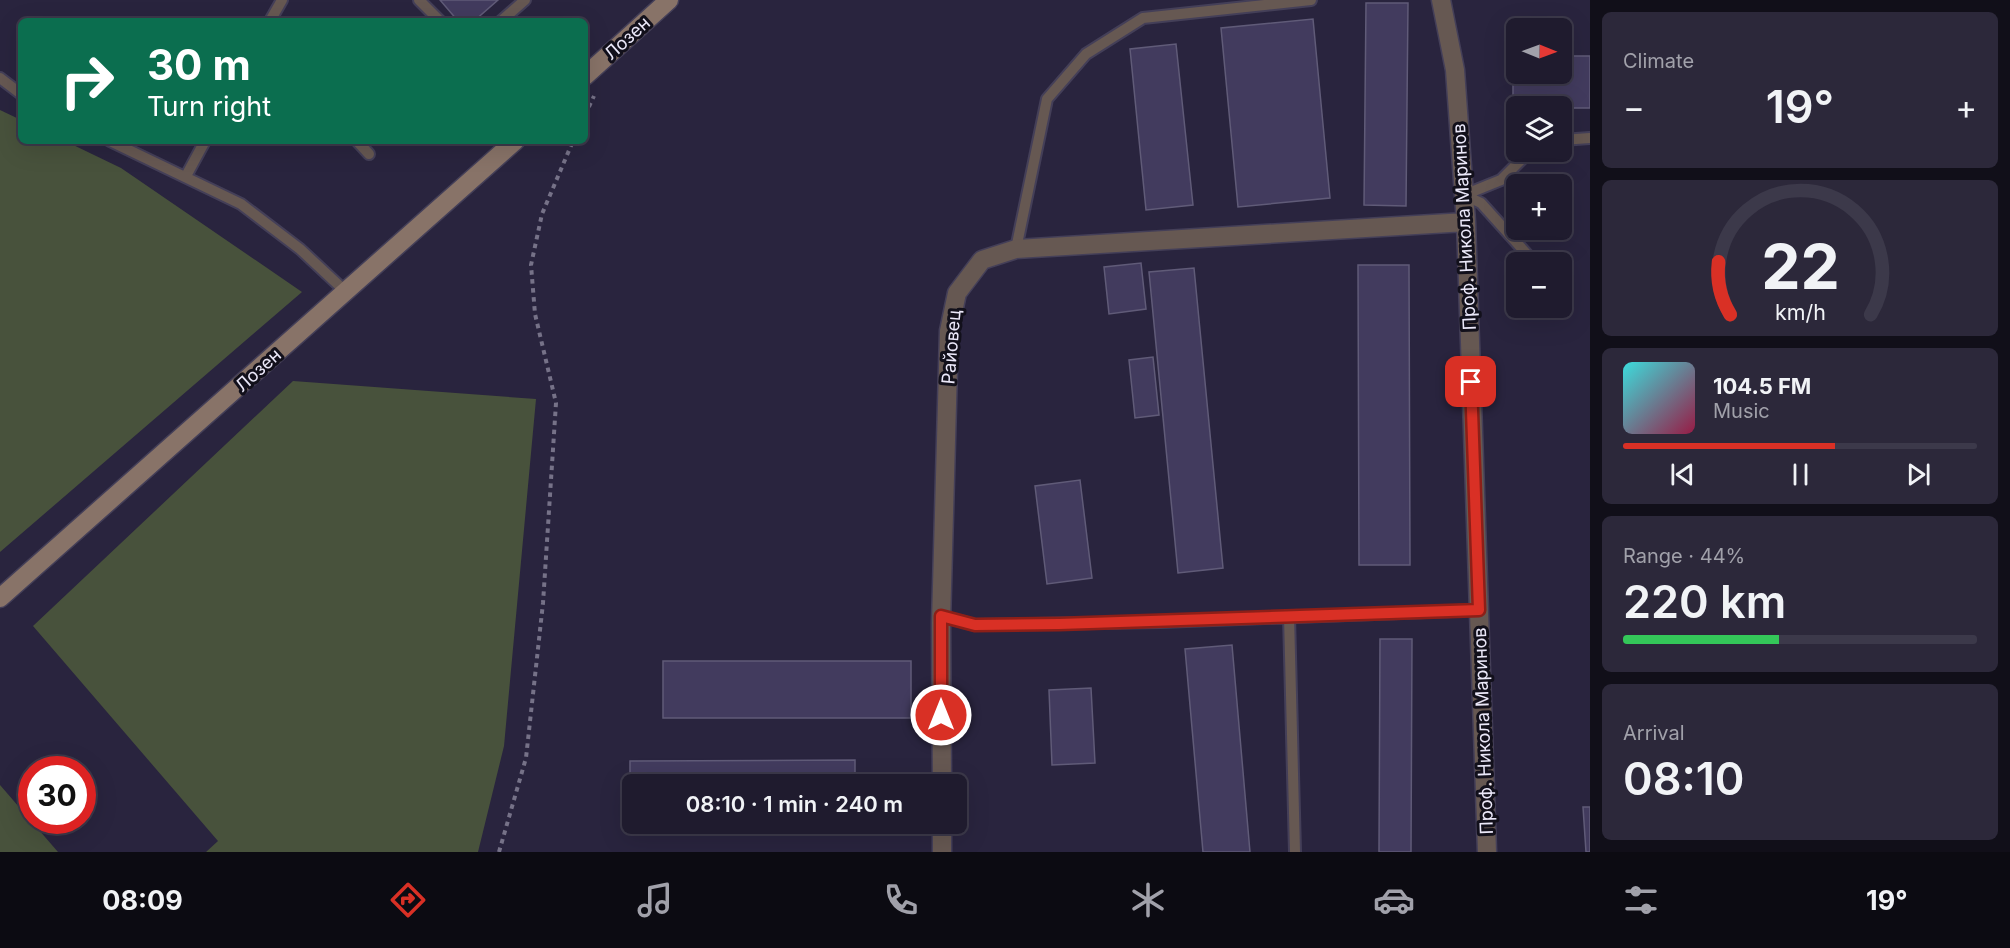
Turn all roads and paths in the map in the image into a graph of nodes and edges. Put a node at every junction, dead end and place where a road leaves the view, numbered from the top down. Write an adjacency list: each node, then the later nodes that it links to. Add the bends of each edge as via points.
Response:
1 (282, 0): 7 (lane)
2 (419, 0): 8 (lane)
3 (525, 0): 9 (lane)
4 (669, 0): 10 (street, Лозен)
5 (1311, 0): 25 (lane, via 1143,18 1086,54 1047,99)
6 (1441, 0): 23 (street, Проф. Никола Маринов, via 1455,70)
7 (272, 18)
8 (437, 18)
9 (504, 18)
10 (588, 73)
11 (0, 78): 12 (lane)
12 (18, 92)
13 (1590, 138): 14 (lane)
14 (1572, 139)
15 (117, 144): 22 (lane)
16 (203, 144): 22 (lane)
17 (360, 144): 20 (lane)
18 (512, 144): 27 (street, Лозен)
19 (572, 144): 34 (path, via 542,214 531,265 535,314 556,403 543,603 526,758)
20 (369, 154)
21 (1519, 162): 23 (lane, via 1501,180)
22 (186, 176): 27 (lane, via 241,204 300,249)
23 (1464, 195): 24 (street, Проф. Никола Маринов); 26 (lane, via 1481,203)
24 (1466, 222): 25 (street, Райовец); 29 (street, Проф. Никола Маринов)
25 (1016, 249): 30 (street, Райовец, via 982,260 957,293 949,330)
26 (1525, 252)
27 (346, 292): 28 (street, Лозен)
28 (0, 598)
29 (1479, 610): 31 (lane); 37 (street, Проф. Никола Маринов)
30 (941, 616): 31 (lane, via 975,625 1151,623); 32 (street, Райовец)
31 (1289, 616): 36 (lane)
32 (942, 774)
33 (942, 834): 35 (street)
34 (499, 852)
35 (942, 852)
36 (1295, 852)
37 (1487, 852)

